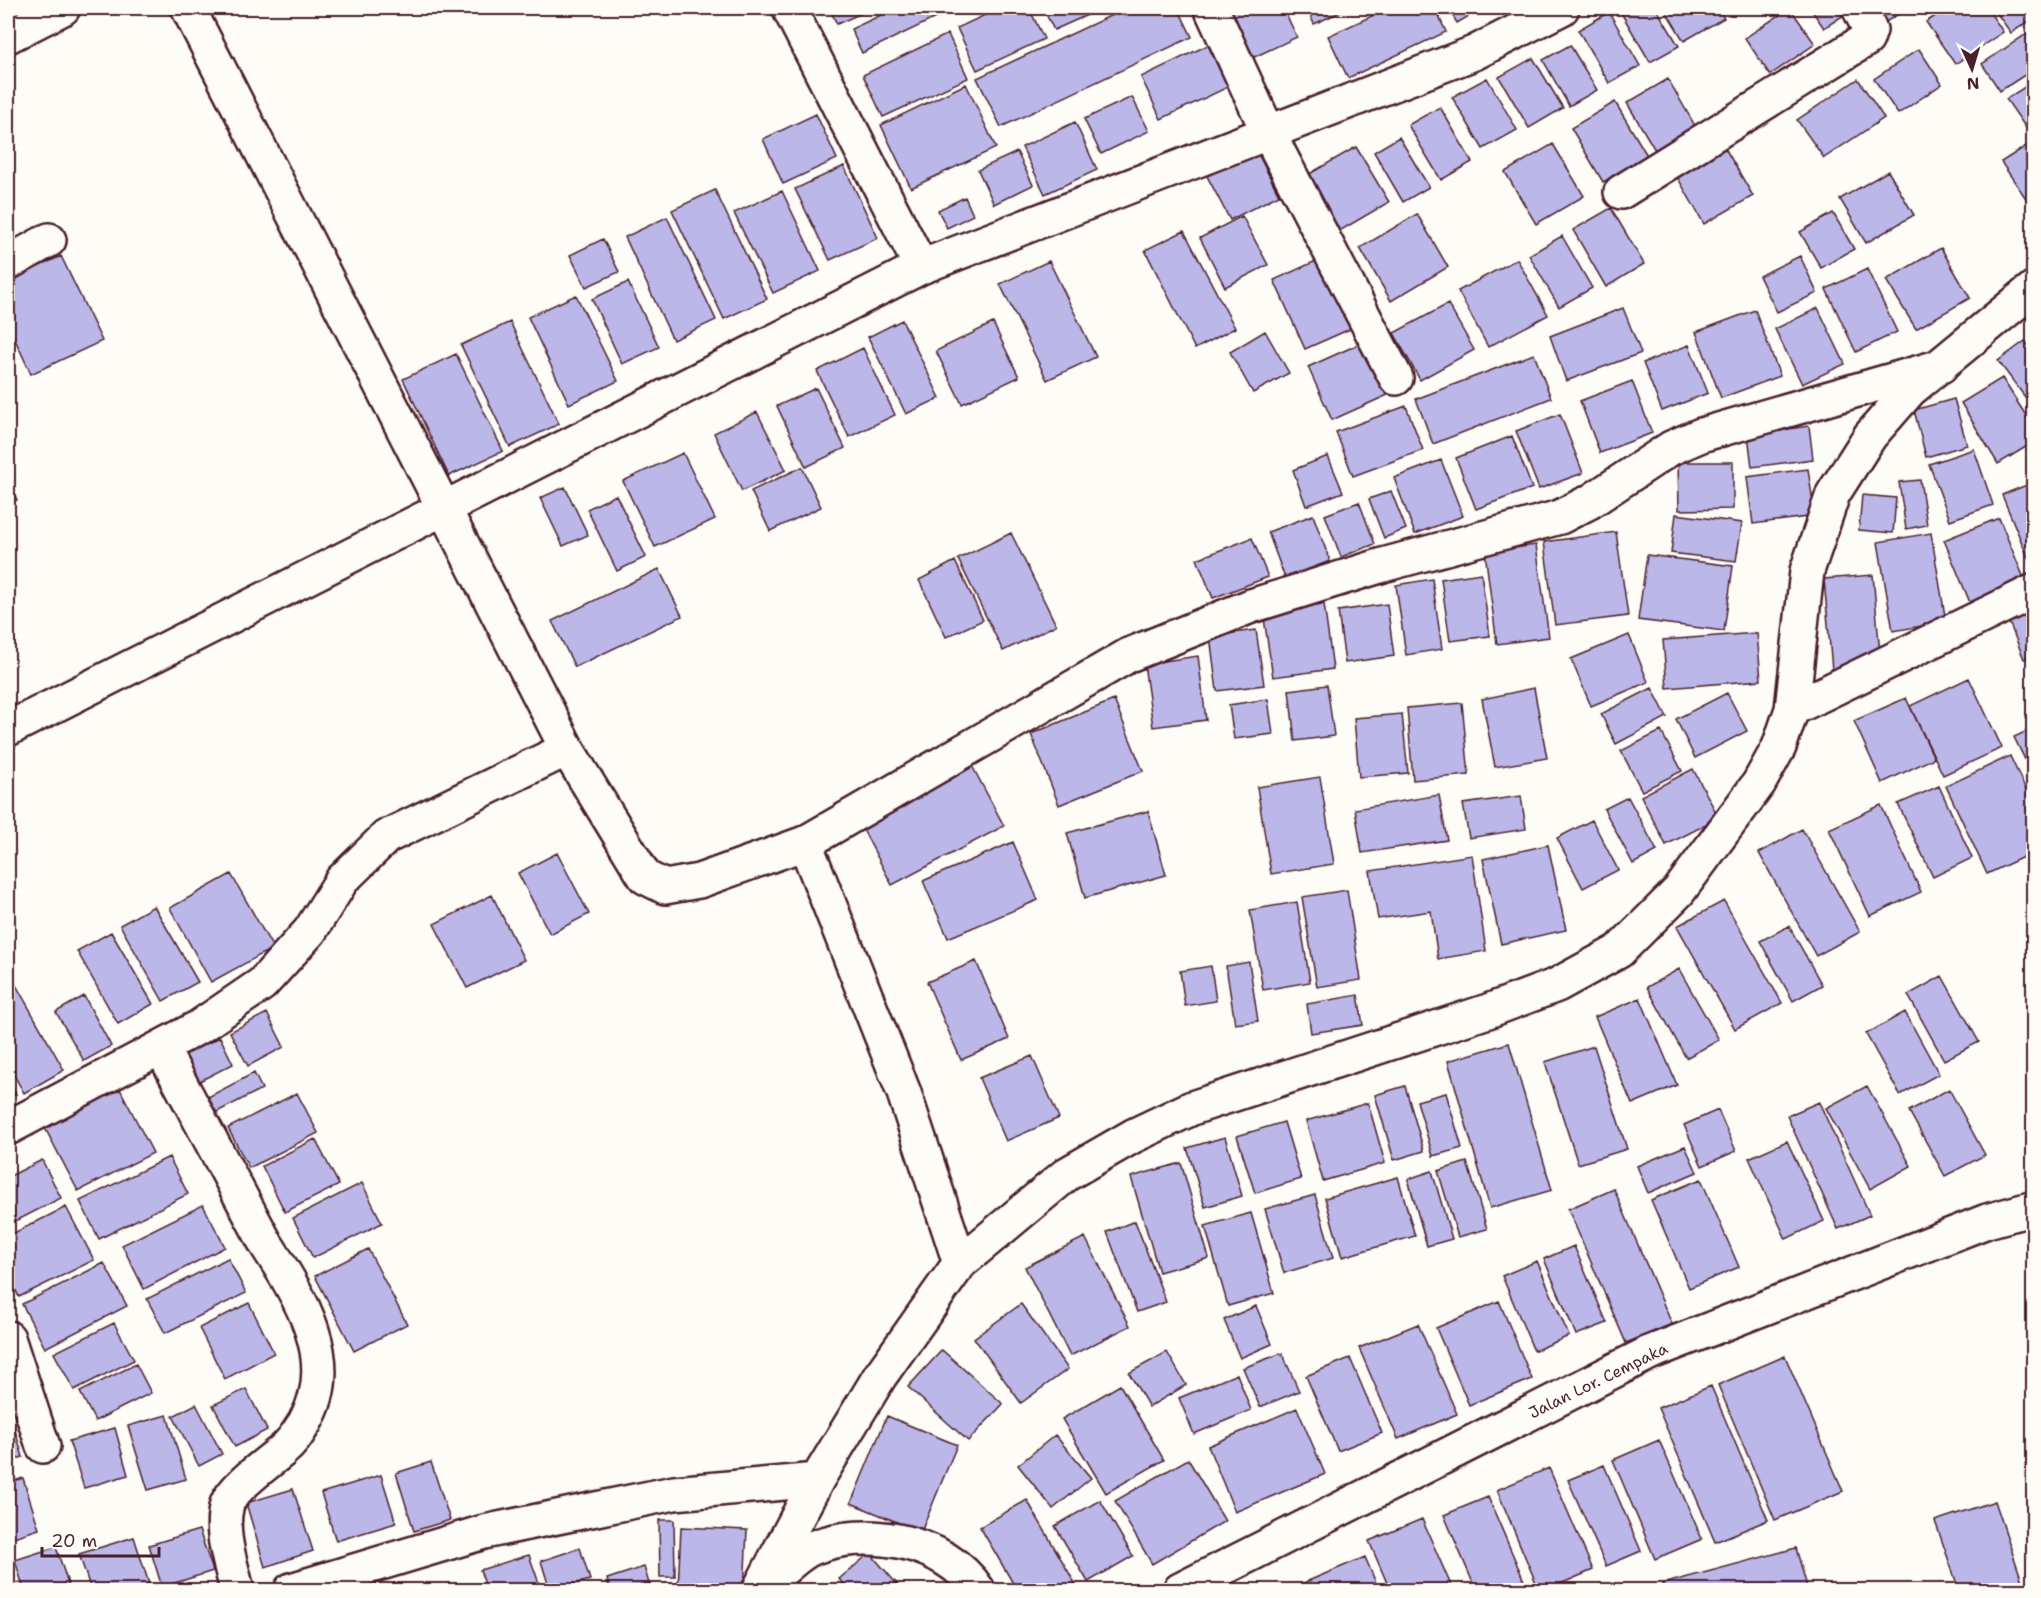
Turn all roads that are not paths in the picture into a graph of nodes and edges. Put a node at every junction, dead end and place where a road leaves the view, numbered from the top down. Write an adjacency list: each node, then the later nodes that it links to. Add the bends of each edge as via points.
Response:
1 (63, 8): 7 (street)
2 (188, 8): 16 (street)
3 (789, 8): 12 (street)
4 (1211, 8): 8 (street)
5 (1562, 8): 8 (street, via 1474,53)
6 (1859, 8): 9 (street, via 1870,30 1867,39)
7 (8, 36)
8 (1269, 134): 12 (street); 15 (street)
9 (1621, 192)
10 (49, 240): 11 (street)
11 (8, 263)
12 (921, 267): 16 (street)
13 (2034, 288): 14 (street)
14 (1941, 366): 18 (street, via 1910,390 1870,436 1833,494 1808,571); 21 (street, via 1701,435 1671,448 1560,517 1251,606 1129,655)
15 (1396, 378)
16 (443, 506): 19 (street); 20 (street)
17 (2034, 591): 18 (street)
18 (1792, 709): 25 (street, via 1779,747 1759,783 1679,891 1619,951 1557,986 1192,1108 1067,1174)
19 (8, 729)
20 (567, 749): 21 (street, via 645,877 665,887 699,881); 22 (street, via 386,837 342,880 309,931 262,984 199,1027)
21 (805, 843): 25 (street, via 904,1093)
22 (161, 1047): 23 (street); 30 (street, via 291,1286 312,1328 321,1366 315,1405 292,1443 227,1503 225,1536)
23 (8, 1128)
24 (2034, 1209): 33 (street, Jalan Lor. Cempaka, via 1988,1221 1649,1353)
25 (960, 1263): 28 (street, via 880,1376)
26 (8, 1338): 27 (street)
27 (43, 1446)
28 (817, 1480): 29 (street); 31 (street, via 674,1493 495,1530)
29 (762, 1587): 32 (street, via 810,1548 848,1538 886,1539 931,1550 967,1575)
30 (237, 1590)
31 (291, 1590)
32 (978, 1590)
33 (1180, 1590)

